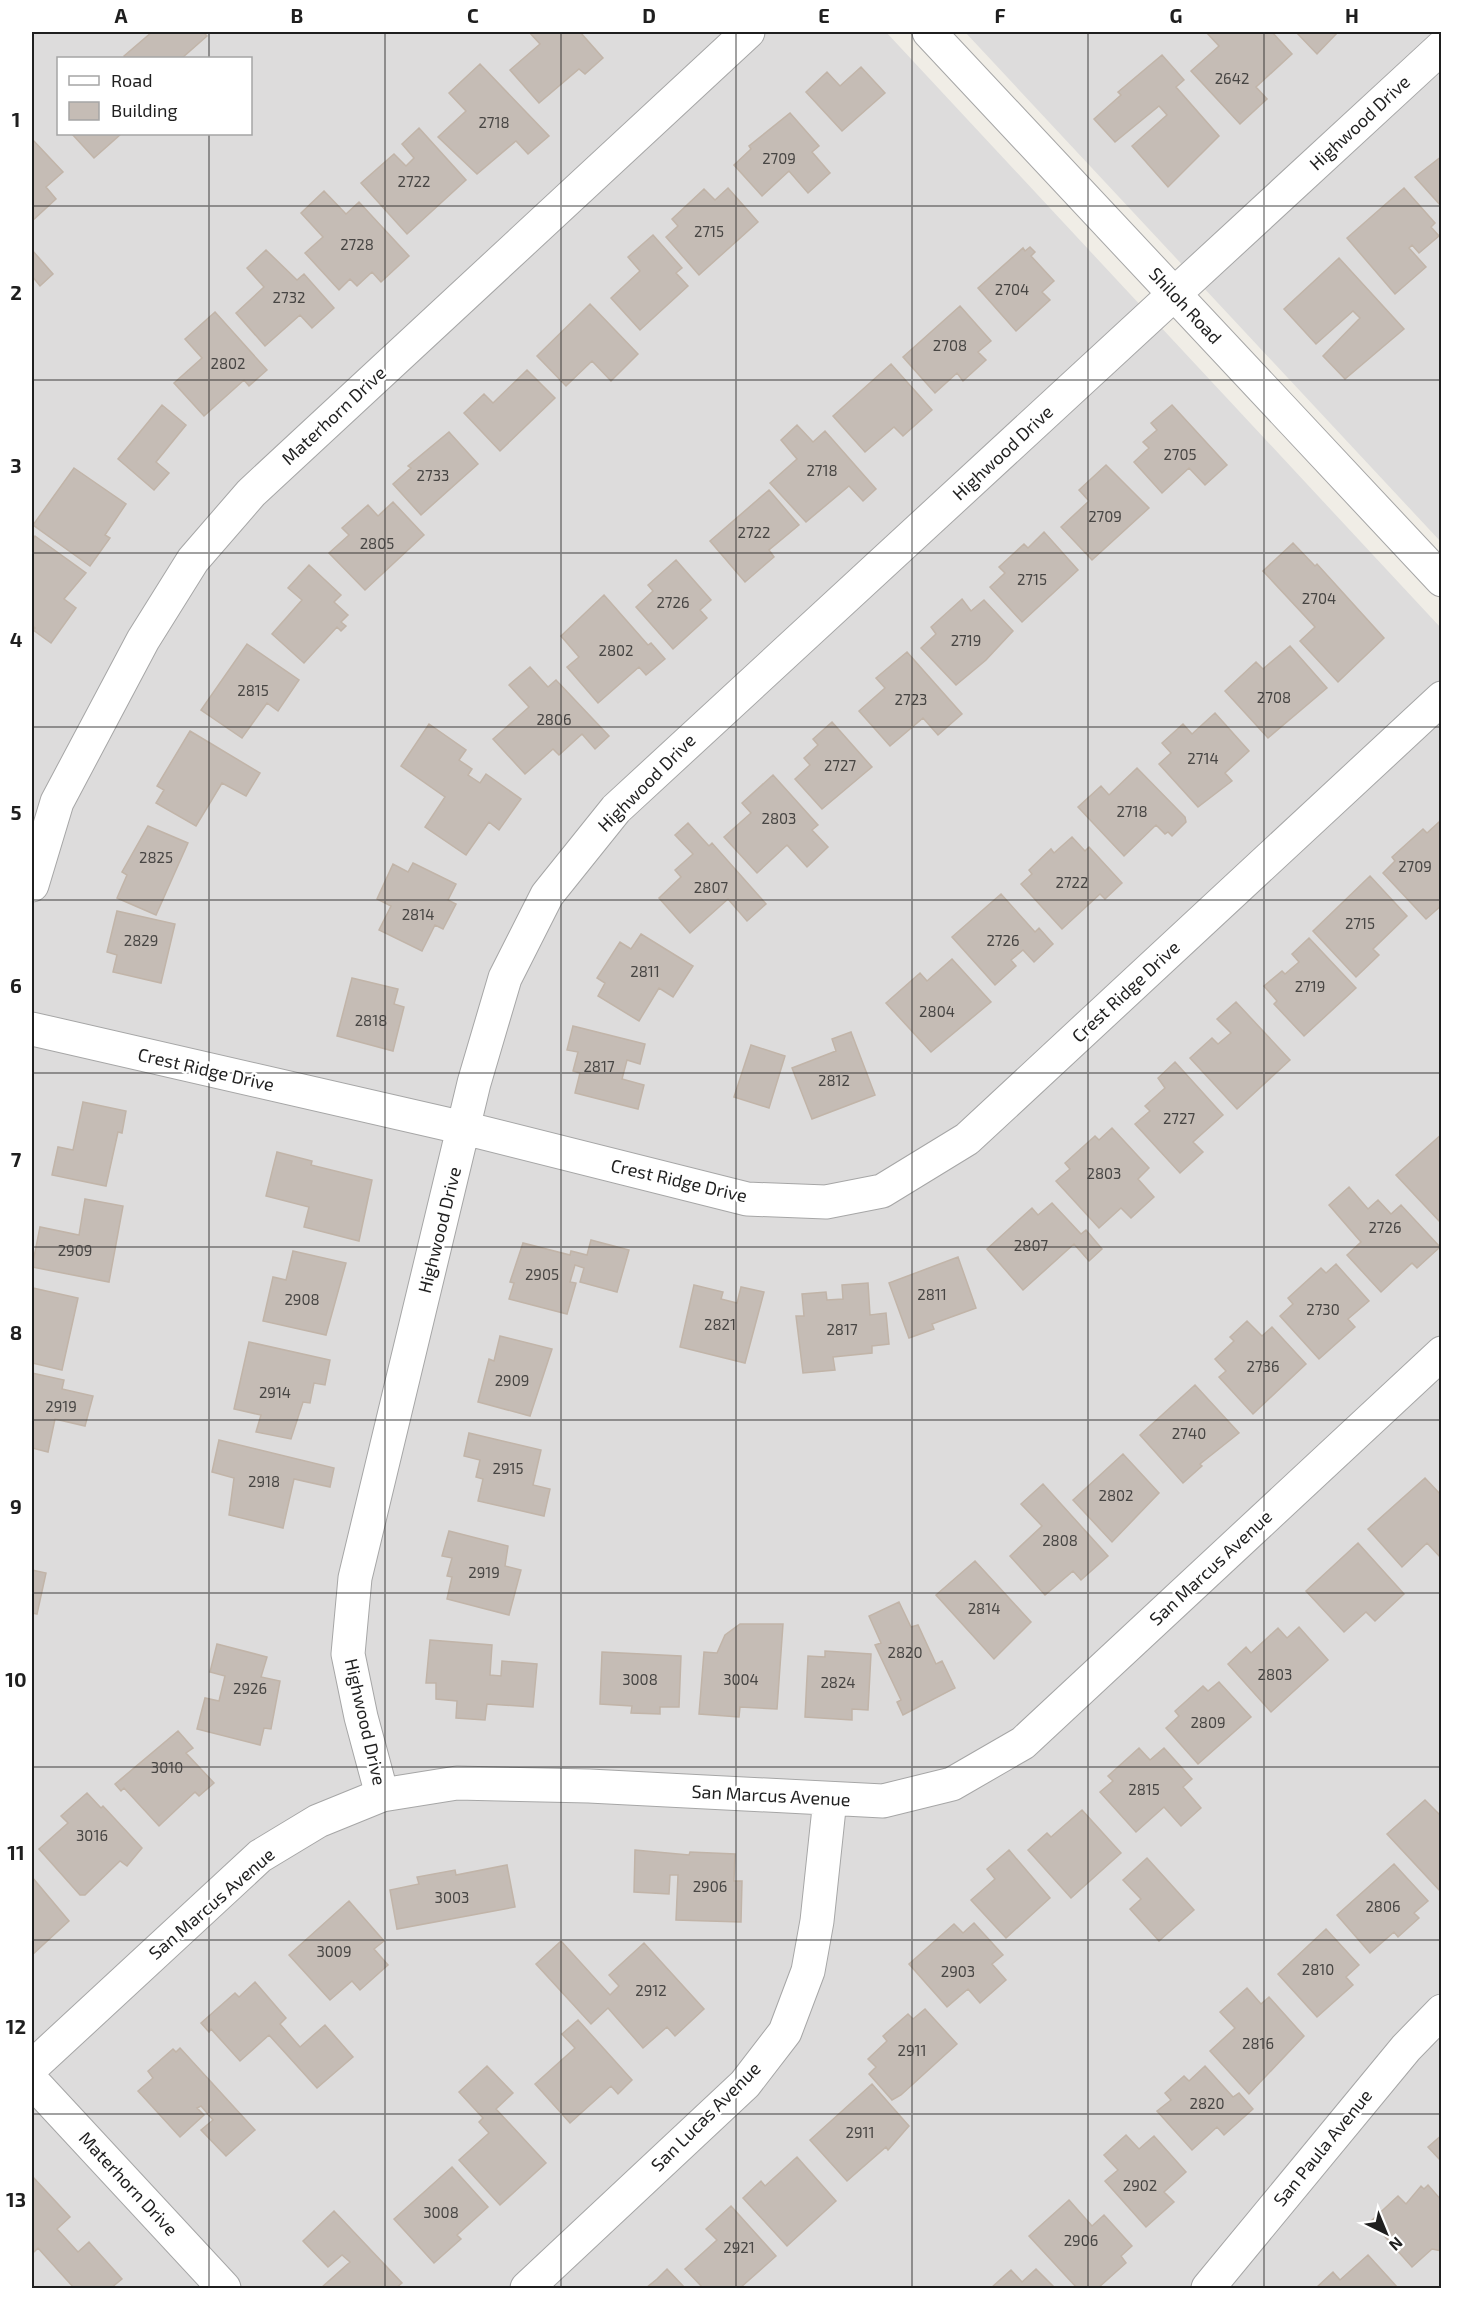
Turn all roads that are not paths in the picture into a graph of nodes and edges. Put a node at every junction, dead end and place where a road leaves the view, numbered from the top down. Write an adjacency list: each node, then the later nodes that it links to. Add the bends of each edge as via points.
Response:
1 (748, 32): 7 (street, Materhorn Drive, via 251,493 193,560 142,640 57,802)
2 (929, 32): 4 (street, Shiloh Road)
3 (1442, 48): 4 (street, Highwood Drive)
4 (1174, 294): 5 (street, Shiloh Road); 9 (street, Highwood Drive, via 616,809 547,895 505,978)
5 (1442, 580)
6 (1442, 698): 9 (street, Crest Ridge Drive, via 967,1139 882,1191 826,1202 747,1199)
7 (32, 885)
8 (32, 1029): 9 (street, Crest Ridge Drive)
9 (464, 1128): 11 (street, Highwood Drive, via 355,1578 348,1654)
10 (1442, 1353): 12 (street, San Marcus Avenue, via 1023,1743 952,1784 883,1801)
11 (382, 1795): 12 (street, San Marcus Avenue, via 457,1783); 14 (street, San Marcus Avenue, via 318,1821 260,1856)
12 (830, 1799): 17 (street, San Lucas Avenue, via 818,1921 810,1961 785,2032 745,2084)
13 (1442, 2011): 18 (street, San Paula Avenue, via 1406,2048)
14 (32, 2067)
15 (32, 2081): 16 (street, Materhorn Drive)
16 (224, 2289)
17 (527, 2289)
18 (1208, 2289)

